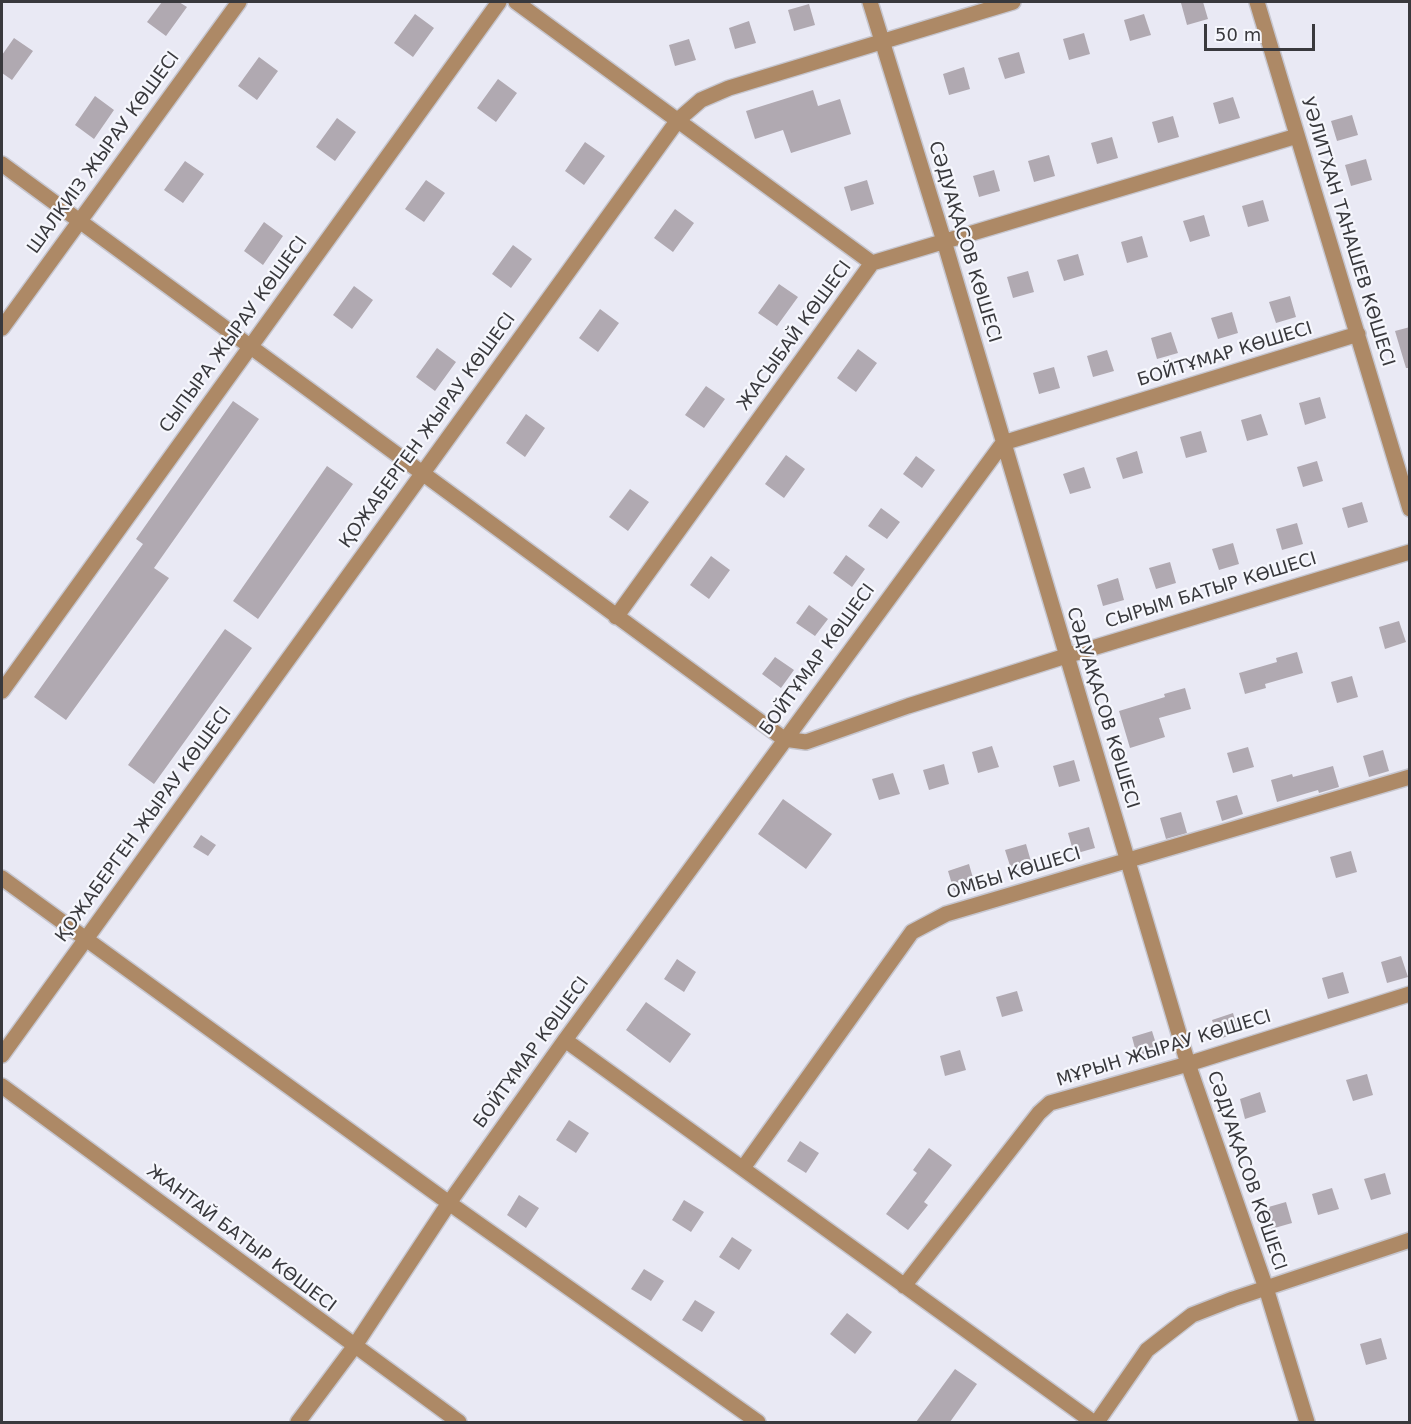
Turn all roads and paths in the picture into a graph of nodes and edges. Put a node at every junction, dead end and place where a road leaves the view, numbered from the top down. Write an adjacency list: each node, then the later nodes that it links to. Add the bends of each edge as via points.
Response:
1 (239, 2): 11 (street, ШАЛКИІЗ ЖЫРАУ КӨШЕСІ)
2 (499, 2): 16 (street, СЫПЫРА ЖЫРАУ КӨШЕСІ)
3 (516, 2): 8 (street)
4 (870, 2): 7 (street, СӘДУАҚАСОВ КӨШЕСІ)
5 (1013, 2): 7 (street, ҚОЖАБЕРГЕН ЖЫРАУ КӨШЕСІ)
6 (1257, 2): 9 (street, УӘЛИТХАН ТАНАШЕВ КӨШЕСІ)
7 (882, 42): 8 (street, ҚОЖАБЕРГЕН ЖЫРАУ КӨШЕСІ, via 729,88 701,100); 12 (street, СӘДУАҚАСОВ КӨШЕСІ)
8 (678, 120): 13 (street); 18 (street, ҚОЖАБЕРГЕН ЖЫРАУ КӨШЕСІ)
9 (1297, 136): 12 (street, ЖАСЫБАЙ КӨШЕСІ); 15 (street, УӘЛИТХАН ТАНАШЕВ КӨШЕСІ)
10 (2, 164): 11 (street)
11 (79, 221): 14 (street, ШАЛКИІЗ ЖЫРАУ КӨШЕСІ); 16 (street)
12 (944, 241): 13 (street, ЖАСЫБАЙ КӨШЕСІ); 17 (street, СӘДУАҚАСОВ КӨШЕСІ)
13 (872, 263): 21 (street, ЖАСЫБАЙ КӨШЕСІ)
14 (2, 328)
15 (1358, 334): 17 (street, БОЙТҰМАР КӨШЕСІ); 19 (street, УӘЛИТХАН ТАНАШЕВ КӨШЕСІ)
16 (250, 346): 18 (street); 23 (street, СЫПЫРА ЖЫРАУ КӨШЕСІ)
17 (1003, 443): 22 (street, СӘДУАҚАСОВ КӨШЕСІ); 24 (street, БОЙТҰМАР КӨШЕСІ)
18 (422, 473): 21 (street); 28 (street, ҚОЖАБЕРГЕН ЖЫРАУ КӨШЕСІ)
19 (1410, 509)
20 (1410, 552): 22 (street, СЫРЫМ БАТЫР КӨШЕСІ)
21 (616, 617): 24 (street)
22 (1066, 656): 24 (street, СЫРЫМ БАТЫР КӨШЕСІ, via 806,742); 26 (street, СӘДУАҚАСОВ КӨШЕСІ)
23 (2, 691)
24 (784, 739): 30 (street, БОЙТҰМАР КӨШЕСІ)
25 (1410, 777): 26 (street, ОМБЫ КӨШЕСІ)
26 (1127, 860): 32 (street, СӘДУАҚАСОВ КӨШЕСІ); 34 (street, ОМБЫ КӨШЕСІ, via 946,914 912,932)
27 (2, 878): 28 (street)
28 (86, 938): 31 (street, ҚОЖАБЕРГЕН ЖЫРАУ КӨШЕСІ); 35 (street)
29 (1410, 994): 32 (street, МҰРЫН ЖЫРАУ КӨШЕСІ)
30 (565, 1040): 34 (street); 35 (street, БОЙТҰМАР КӨШЕСІ)
31 (2, 1055)
32 (1188, 1064): 37 (street, МҰРЫН ЖЫРАУ КӨШЕСІ, via 1050,1103); 38 (street, СӘДУАҚАСОВ КӨШЕСІ)
33 (2, 1086): 39 (street, ЖАНТАЙ БАТЫР КӨШЕСІ)
34 (743, 1168): 37 (street)
35 (449, 1203): 39 (street, БОЙТҰМАР КӨШЕСІ); 42 (street)
36 (1410, 1240): 38 (street)
37 (904, 1286): 43 (street)
38 (1266, 1288): 43 (street, via 1192,1314 1147,1350); 44 (street, СӘДУАҚАСОВ КӨШЕСІ)
39 (354, 1347): 40 (street, БОЙТҰМАР КӨШЕСІ); 41 (street, ЖАНТАЙ БАТЫР КӨШЕСІ)
40 (298, 1422)
41 (459, 1422)
42 (758, 1422)
43 (1095, 1422)
44 (1307, 1422)

